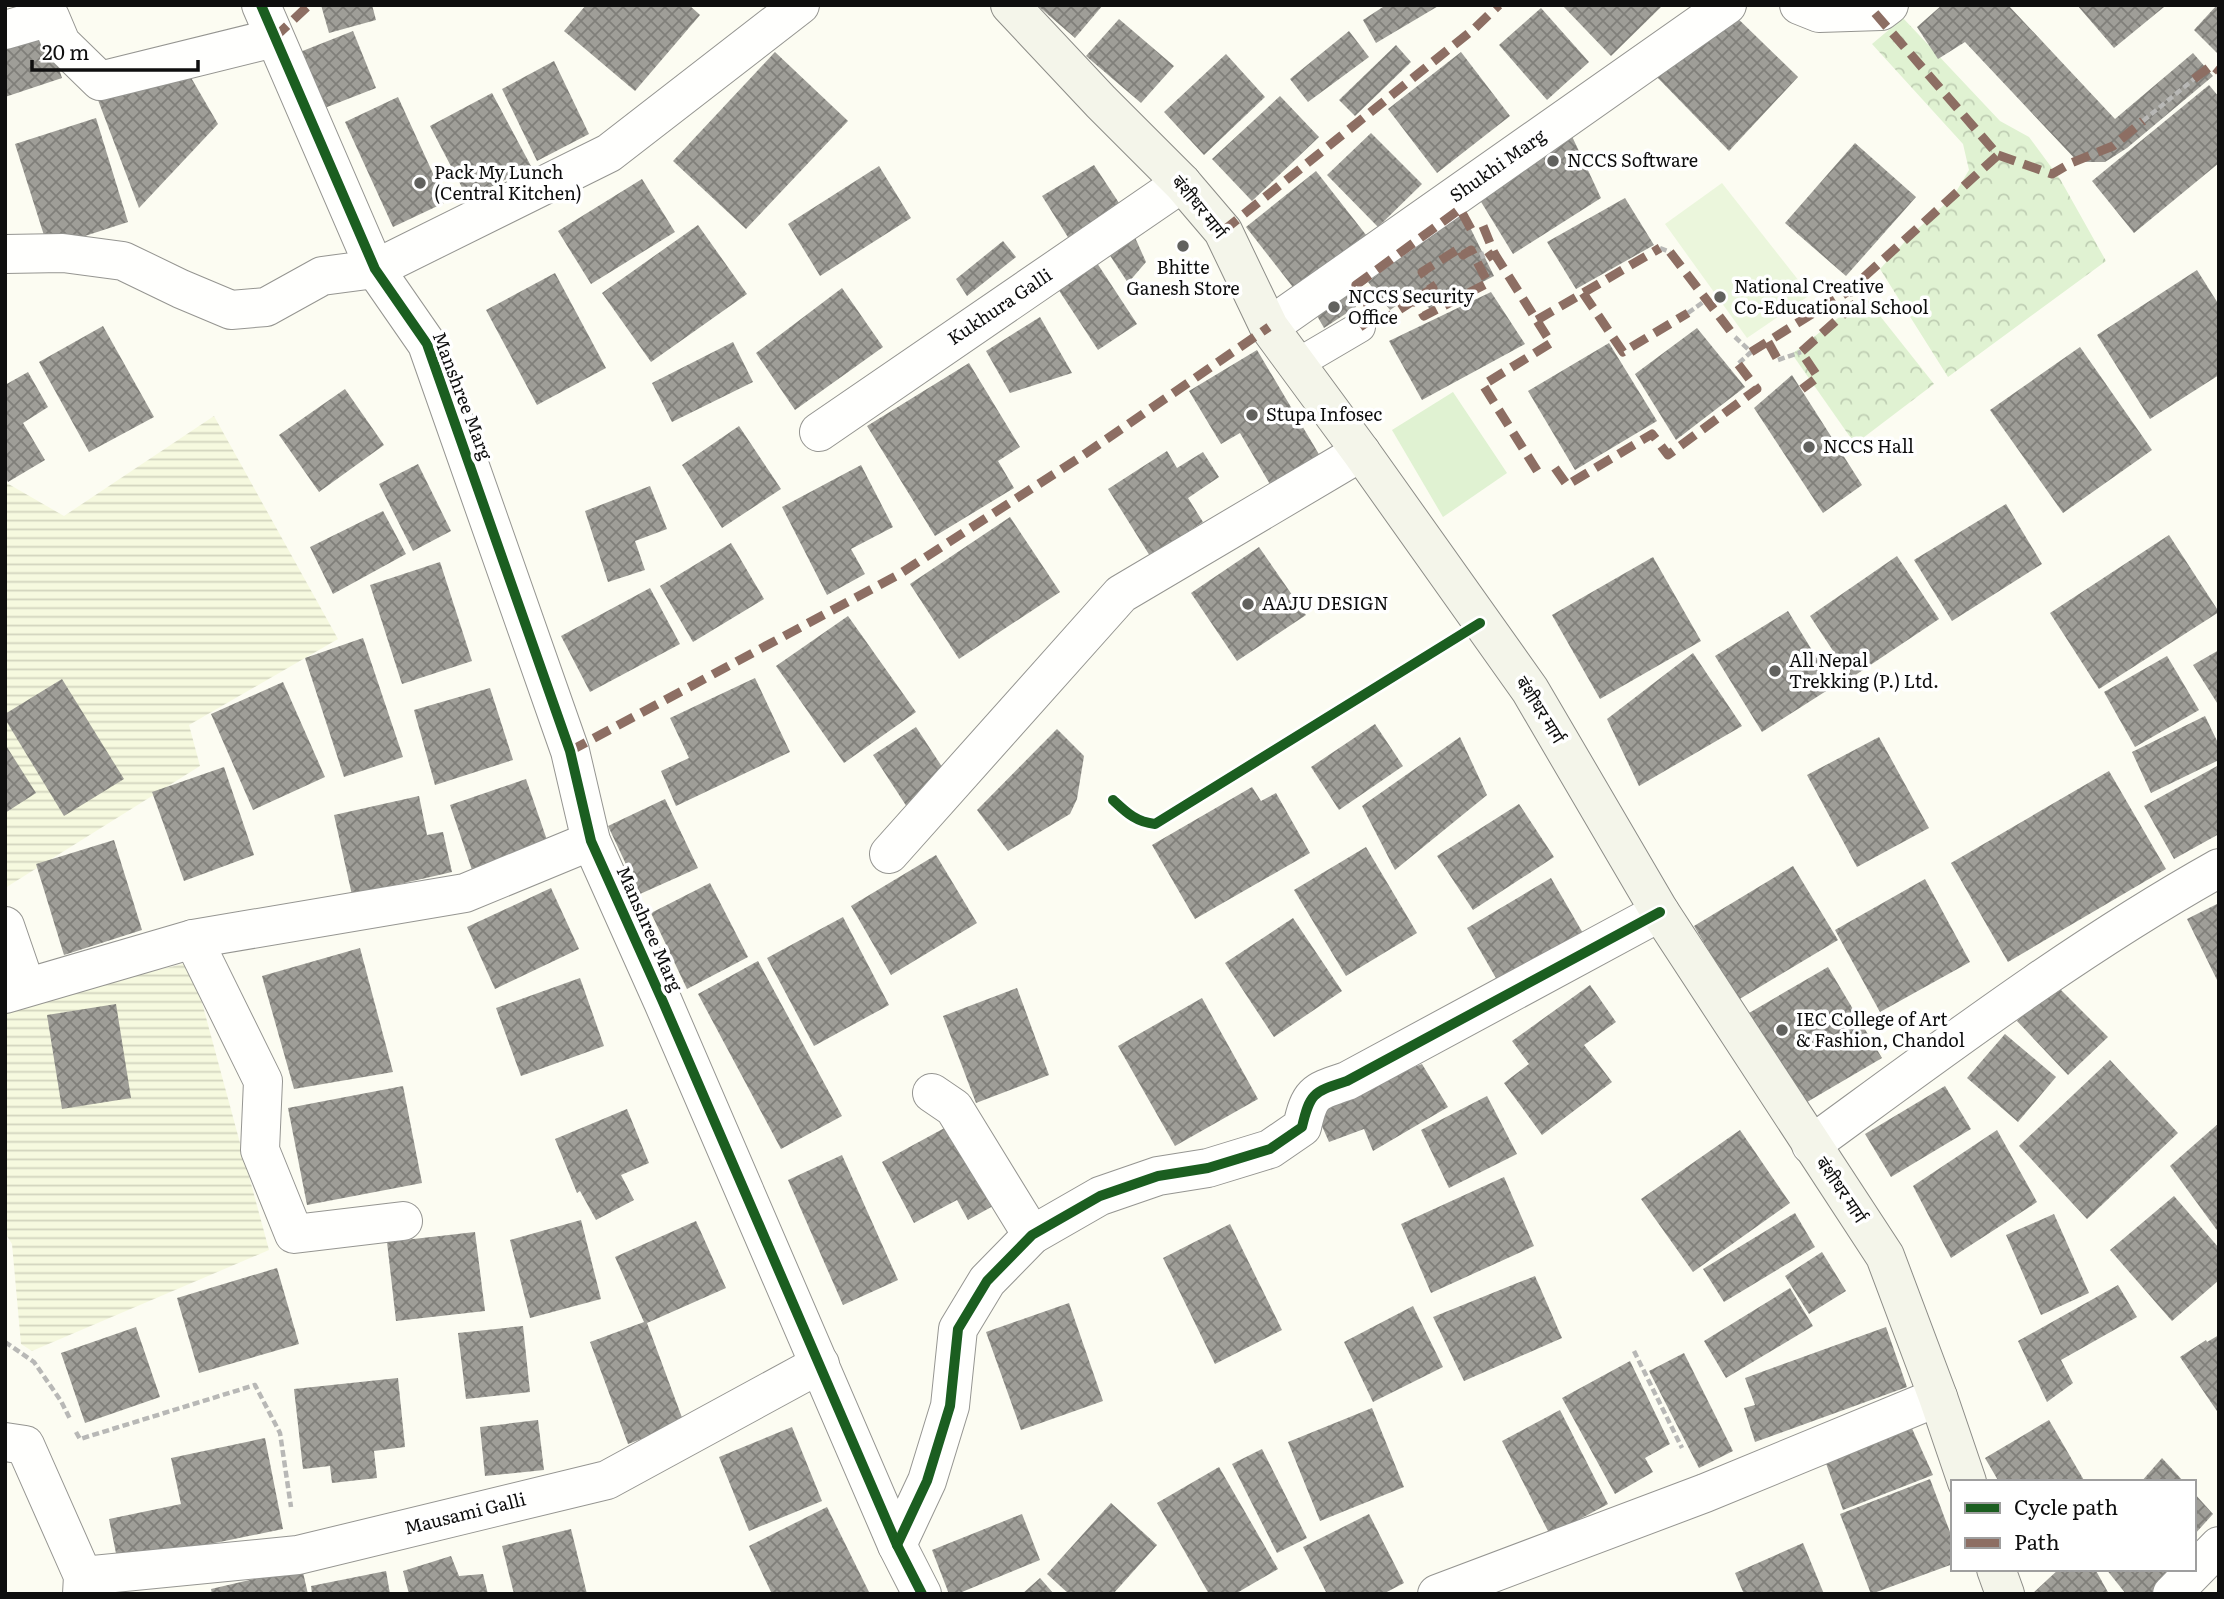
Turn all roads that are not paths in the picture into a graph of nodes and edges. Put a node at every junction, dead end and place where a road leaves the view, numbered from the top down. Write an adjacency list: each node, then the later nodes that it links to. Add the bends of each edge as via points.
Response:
1 (800, 5): 10 (street, via 609,153)
2 (1010, 5): 8 (main road, बंशीधर मार्ग)
3 (1727, 5): 11 (street, Shukhi Marg)
4 (1799, 5): 5 (street, via 1819,13 1881,11)
5 (1889, 5)
6 (267, 21): 7 (street, via 100,81 61,43 50,17); 10 (street, Manshree Marg)
7 (5, 30)
8 (1182, 183): 11 (main road, बंशीधर मार्ग, via 1223,231); 14 (street, Kukhura Galli)
9 (5, 254): 10 (street, via 63,253 123,261 231,310 266,307 322,276)
10 (375, 269): 16 (street, Manshree Marg, via 427,344 570,751)
11 (1269, 327): 13 (main road, बंशीधर मार्ग)
12 (1360, 327): 13 (lane)
13 (1297, 364): 15 (main road, बंशीधर मार्ग)
14 (819, 432)
15 (1362, 452): 17 (street, via 1121,594); 19 (main road, बंशीधर मार्ग, via 1530,690)
16 (591, 841): 21 (street, via 465,893); 27 (street, Manshree Marg)
17 (889, 854)
18 (2219, 868): 24 (street, via 2168,896 2024,992)
19 (1660, 912): 24 (main road, बंशीधर मार्ग); 26 (street, via 1347,1081 1317,1091 1301,1128 1270,1149 1111,1192)
20 (5, 926): 22 (street)
21 (194, 939): 22 (street); 25 (street, via 263,1081 260,1150 294,1234)
22 (16, 991)
23 (932, 1093): 26 (street, via 954,1108)
24 (1811, 1145): 28 (main road, बंशीधर मार्ग, via 1885,1256)
25 (403, 1222)
26 (1032, 1235): 31 (street, via 987,1281 958,1329 950,1406 927,1481)
27 (820, 1364): 31 (street, Manshree Marg); 36 (street, Mausami Galli, via 607,1480 298,1555)
28 (1938, 1397): 30 (main road, बंशीधर मार्ग); 38 (street, via 1705,1493)
29 (5, 1442): 36 (street, via 25,1445)
30 (1966, 1480)
31 (897, 1545): 37 (street, Manshree Marg)
32 (2219, 1546): 33 (street)
33 (2196, 1569)
34 (1997, 1571): 39 (main road)
35 (2195, 1571): 40 (street)
36 (82, 1585)
37 (922, 1594)
38 (1437, 1594)
39 (2005, 1594)
40 (2172, 1594)

